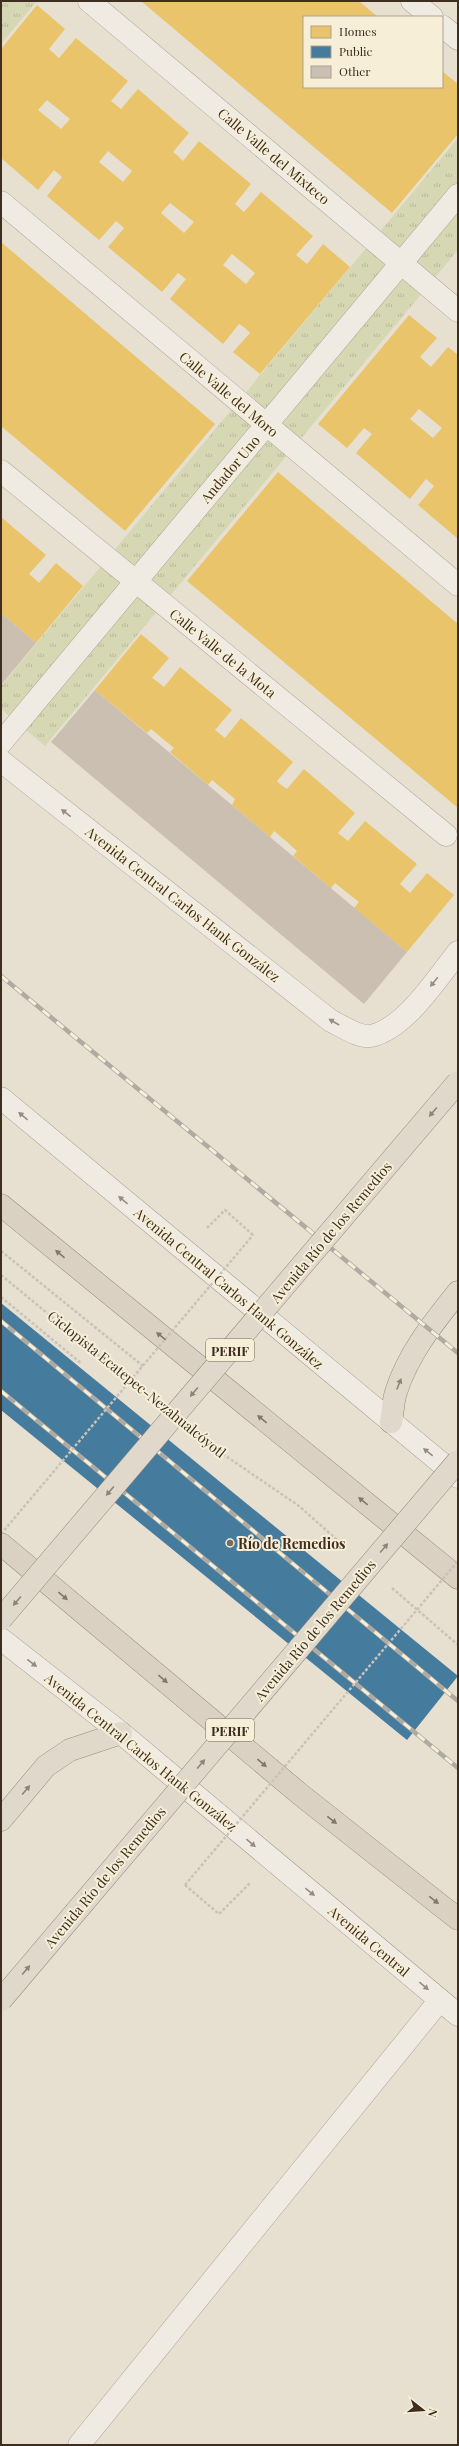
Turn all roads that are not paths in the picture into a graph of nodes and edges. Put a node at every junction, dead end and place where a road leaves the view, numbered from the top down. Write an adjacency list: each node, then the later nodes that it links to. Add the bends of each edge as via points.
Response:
1 (89, 1): 8 (street, Calle Valle del Mixteco)
2 (412, 1): 3 (street)
3 (431, 16)
4 (443, 27): 5 (street)
5 (458, 39)
6 (458, 195): 8 (street, Andador Uno)
7 (1, 202): 10 (street, Calle Valle del Moro)
8 (401, 263): 9 (street, Calle Valle del Mixteco); 10 (street, Andador Uno)
9 (458, 311)
10 (266, 425): 12 (street, Andador Uno); 13 (street, Calle Valle del Moro)
11 (1, 471): 12 (street, Calle Valle de la Mota)
12 (136, 581): 14 (street, Andador Uno); 16 (street, Calle Valle de la Mota)
13 (458, 585)
14 (1, 743)
15 (1, 761): 17 (street, Avenida Central Carlos Hank González, one-way to 15, via 414,1007 393,1026 370,1036 353,1032 331,1021)
16 (446, 835)
17 (458, 952)
18 (458, 1082): 27 (highway, Avenida Río de los Remedios / PERIF, one-way to 27, bridge)
19 (1, 1098): 22 (street, Avenida Central Carlos Hank González, one-way to 19)
20 (1, 1205): 26 (highway, one-way to 20)
21 (458, 1292): 22 (highway, one-way to 21, via 396,1393 407,1366 429,1328)
22 (391, 1422): 24 (street, Avenida Central Carlos Hank González, one-way to 22)
23 (458, 1461): 33 (highway, Avenida Río de los Remedios / PERIF, one-way to 23, bridge)
24 (458, 1477)
25 (1, 1544): 32 (highway, one-way to 32, via 301,1795)
26 (458, 1578)
27 (1, 1619)
28 (1, 1639): 29 (street, Avenida Central Carlos Hank González, one-way to 29)
29 (121, 1733): 30 (highway, one-way to 29, via 46,1766 70,1750); 31 (street, Avenida Central Carlos Hank González, one-way to 31)
30 (1, 1820)
31 (276, 1864): 34 (street, Avenida Central, one-way to 34)
32 (458, 1919)
33 (1, 2000)
34 (440, 2000): 35 (street, Avenida Central); 36 (street)
35 (458, 2015)
36 (79, 2445)

